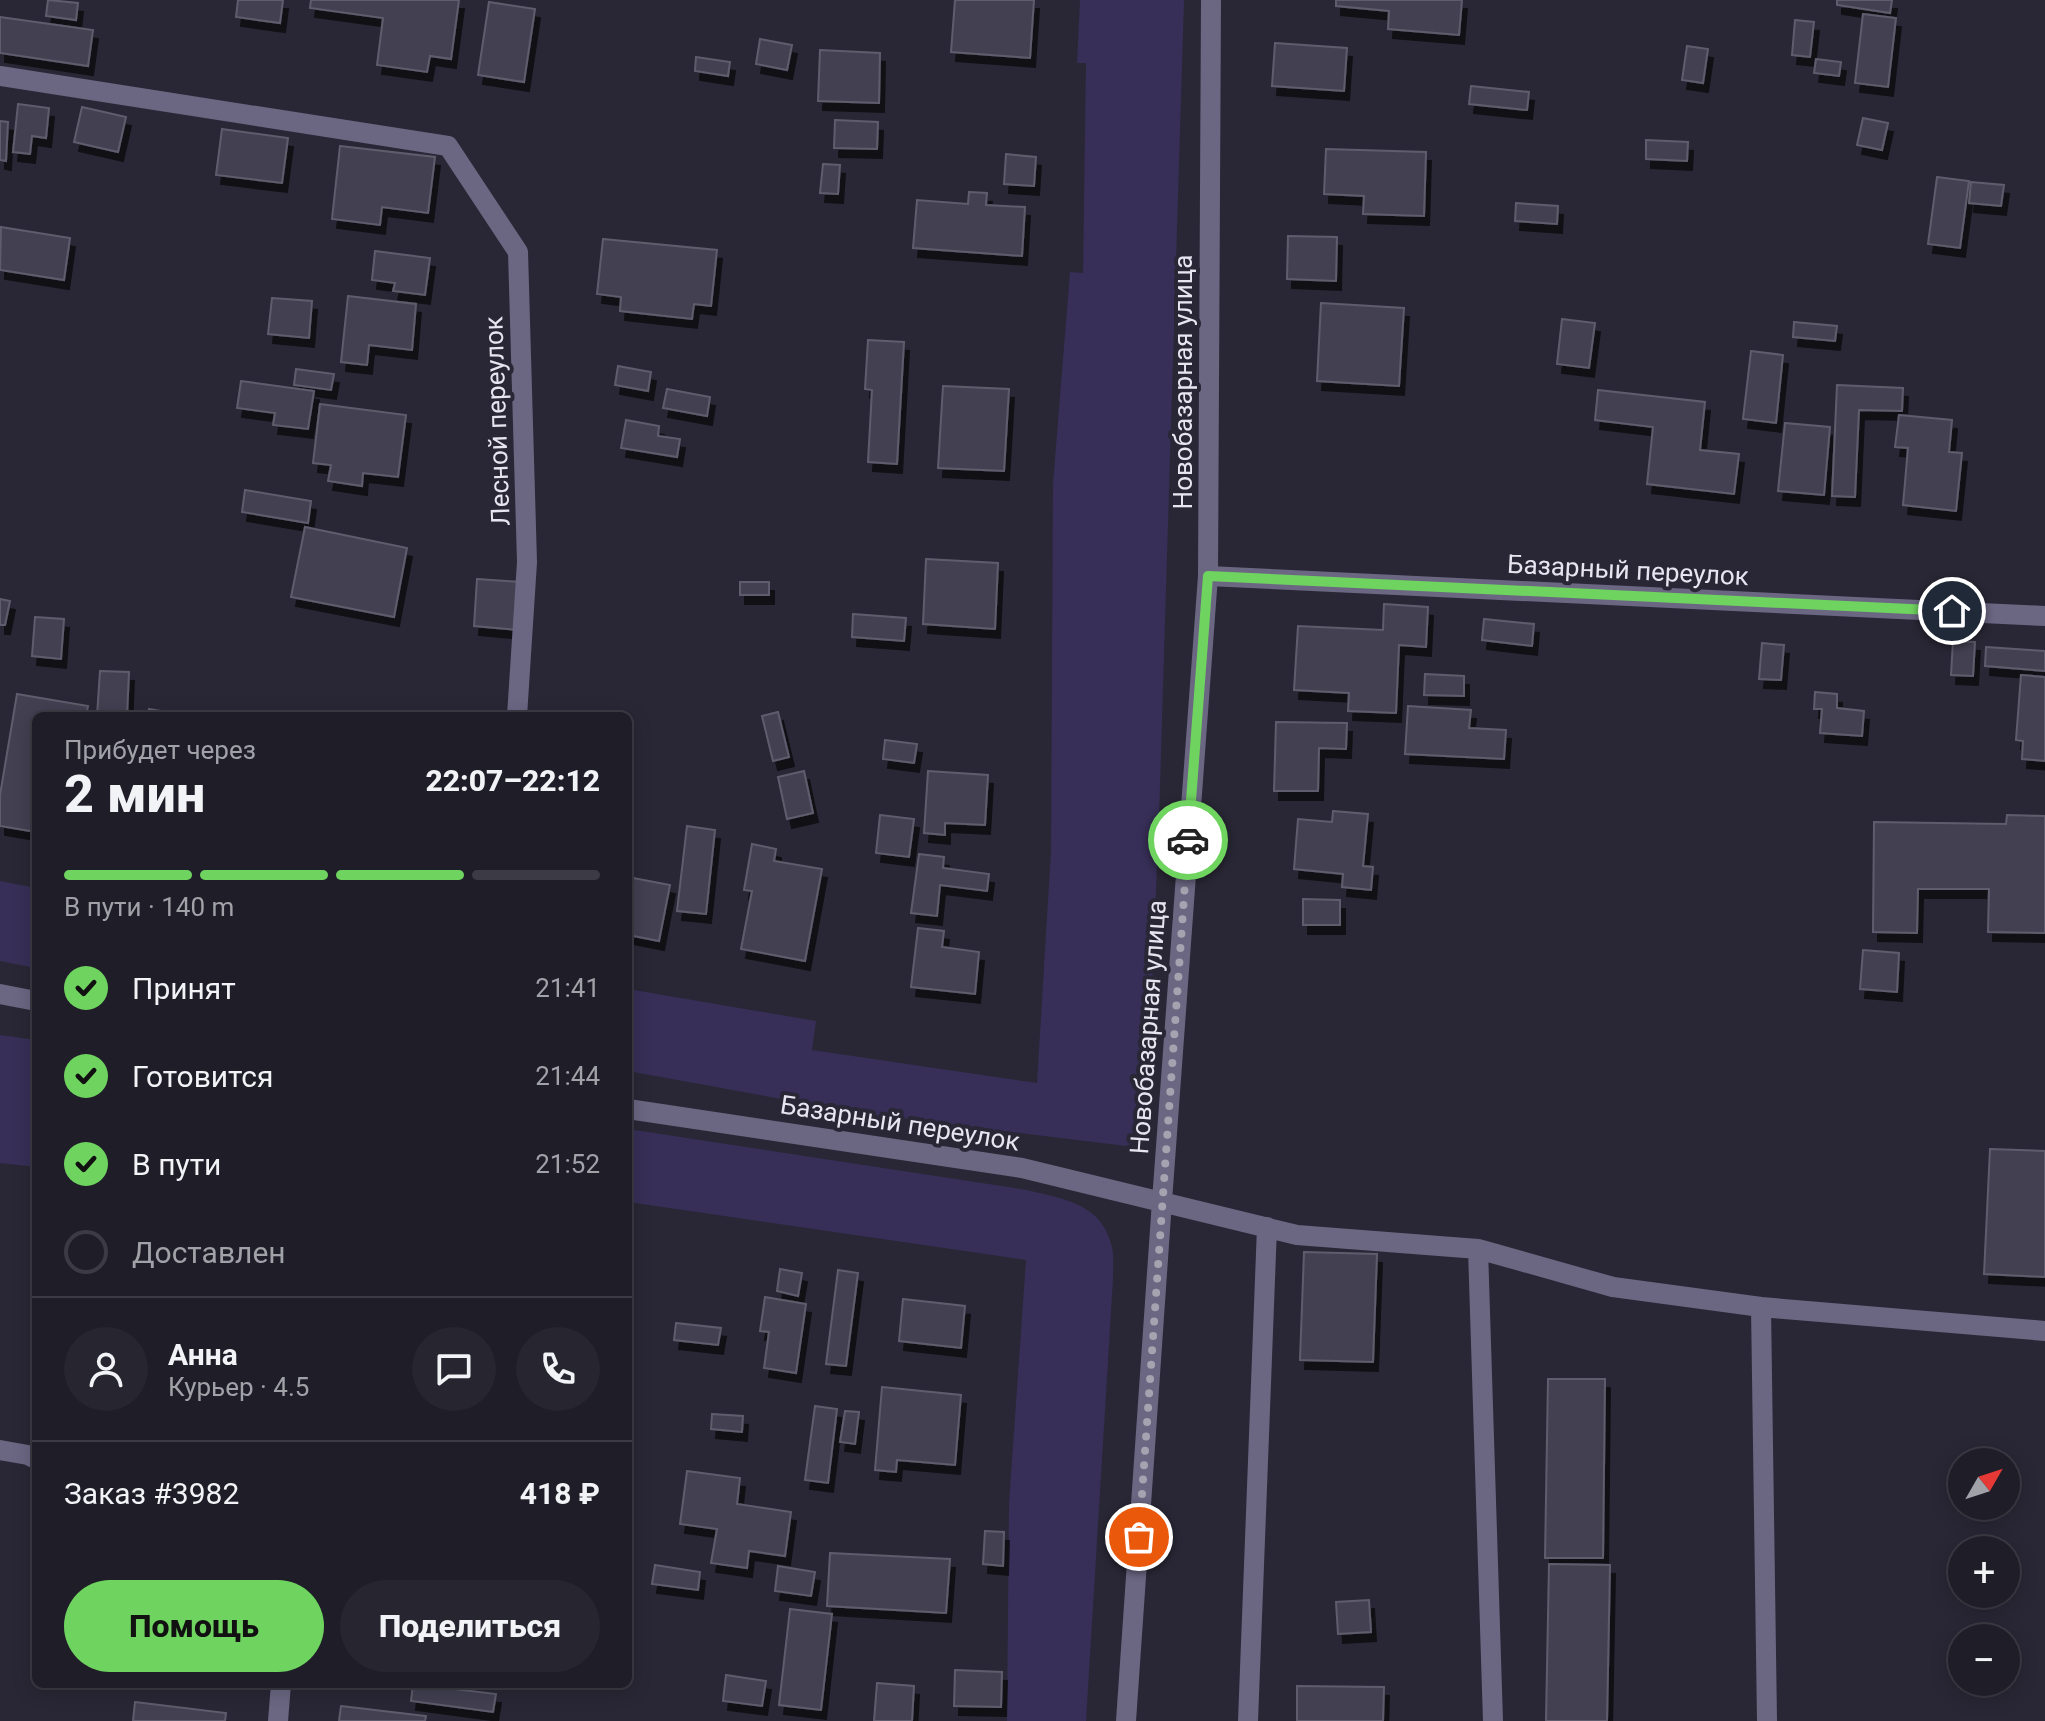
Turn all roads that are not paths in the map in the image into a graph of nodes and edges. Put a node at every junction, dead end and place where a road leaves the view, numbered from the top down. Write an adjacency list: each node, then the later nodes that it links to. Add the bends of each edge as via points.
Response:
1 (1211, 0): 3 (street, Новобазарная улица)
2 (0, 76): 5 (street, Лесной переулок, via 448,146 518,252 527,562)
3 (1208, 576): 4 (street, Базарный переулок); 9 (street, Новобазарная улица)
4 (2045, 616)
5 (517, 712)
6 (0, 994): 7 (street)
7 (32, 1000)
8 (632, 1110): 9 (street, Базарный переулок, via 1022,1168)
9 (1162, 1201): 10 (street, Базарный переулок); 18 (street, Новобазарная улица)
10 (1267, 1227): 11 (street, Базарный переулок, via 1297,1235); 19 (street)
11 (1478, 1249): 12 (street, Базарный переулок, via 1613,1287); 20 (street)
12 (1761, 1307): 13 (street, Базарный переулок); 21 (street)
13 (2045, 1331)
14 (0, 1450): 15 (street)
15 (32, 1457)
16 (281, 1688): 17 (street)
17 (278, 1721)
18 (1126, 1721)
19 (1248, 1721)
20 (1493, 1721)
21 (1767, 1721)

